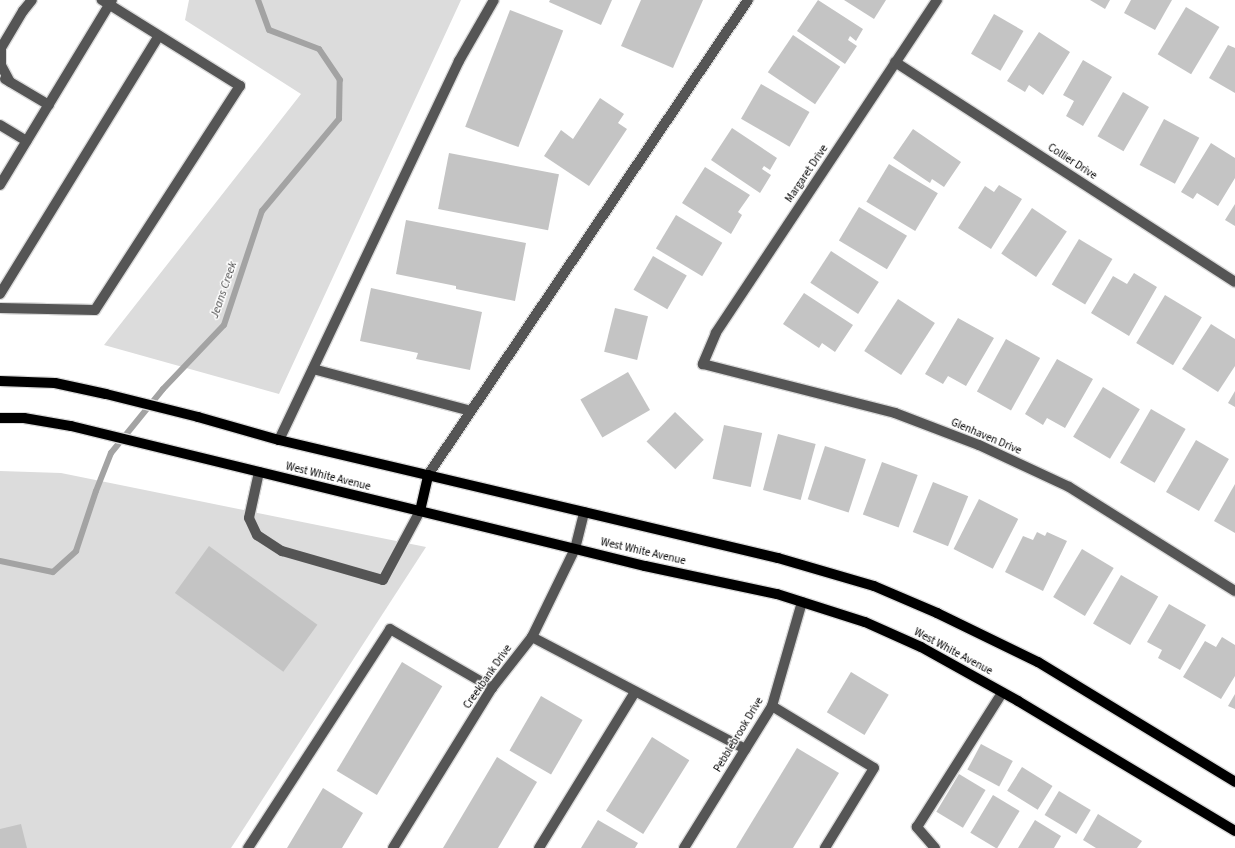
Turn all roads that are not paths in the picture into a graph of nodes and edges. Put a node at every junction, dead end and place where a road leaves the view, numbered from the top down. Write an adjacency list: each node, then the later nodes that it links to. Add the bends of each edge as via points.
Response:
1 (32, 0): 9 (street, via 1,48 1,65)
2 (494, 0): 18 (street, via 459,60)
3 (748, 0): 20 (street)
4 (937, 0): 7 (street, Margaret Drive)
5 (108, 2): 6 (street); 10 (street)
6 (159, 36): 15 (street); 16 (street, via 240,86 95,310)
7 (895, 62): 14 (street, Collier Drive); 17 (street, Margaret Drive, via 716,332)
8 (0, 76): 9 (street)
9 (10, 82): 10 (street)
10 (49, 105): 12 (street)
11 (0, 125): 12 (street)
12 (27, 141): 13 (street)
13 (0, 185)
14 (1235, 282)
15 (0, 294)
16 (0, 308)
17 (703, 364): 28 (street, Glenhaven Drive, via 896,413 979,445 1069,486)
18 (313, 369): 20 (street); 22 (street)
19 (0, 381): 22 (main road, via 55,383 198,417)
20 (471, 411): 24 (street)
21 (0, 418): 23 (main road, West White Avenue, via 24,418 71,426)
22 (279, 440): 24 (main road)
23 (259, 472): 25 (main road, West White Avenue); 25 (street, via 250,518 256,535 282,551 383,580)
24 (428, 475): 25 (main road); 26 (main road)
25 (420, 511): 27 (main road, West White Avenue)
26 (584, 512): 27 (street, Creekbank Drive); 36 (main road, via 778,558 874,586 1038,662)
27 (575, 549): 29 (main road, West White Avenue, via 777,594); 30 (street, Creekbank Drive)
28 (1235, 591)
29 (802, 602): 33 (main road, West White Avenue, via 865,622 921,647); 34 (street, Pebblebrook Drive)
30 (532, 637): 31 (street, Creekbank Drive); 32 (street)
31 (492, 688): 38 (street, via 390,629); 39 (street, Creekbank Drive)
32 (635, 692): 35 (street); 40 (street)
33 (1002, 692): 37 (main road, West White Avenue); 43 (street, via 917,827)
34 (772, 706): 35 (street, Pebblebrook Drive); 42 (street, via 874,768)
35 (745, 749): 41 (street, Pebblebrook Drive)
36 (1235, 782)
37 (1235, 831)
38 (248, 848)
39 (393, 848)
40 (538, 848)
41 (684, 848)
42 (824, 848)
43 (935, 848)

